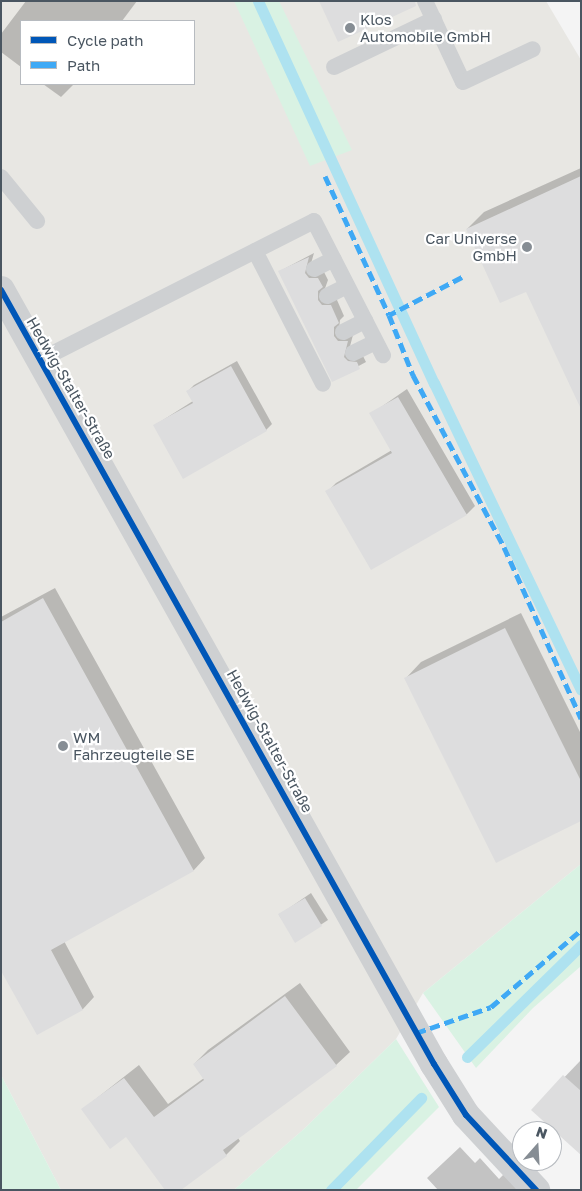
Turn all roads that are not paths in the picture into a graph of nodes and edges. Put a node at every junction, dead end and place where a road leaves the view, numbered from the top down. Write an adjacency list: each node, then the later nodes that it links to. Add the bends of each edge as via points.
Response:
1 (426, 1): 2 (lane)
2 (434, 19): 3 (lane, via 463,82); 4 (lane)
3 (533, 50)
4 (334, 67)
5 (1, 177): 6 (lane)
6 (37, 220)
7 (255, 251): 8 (lane, via 314,221); 16 (lane); 17 (lane, via 280,286)
8 (334, 259): 9 (lane); 10 (lane)
9 (314, 269)
10 (348, 286): 12 (lane); 13 (lane)
11 (1, 290): 16 (street, Hedwig-Stalter-Straße)
12 (327, 296)
13 (365, 320): 14 (lane); 15 (lane, via 379,349)
14 (344, 332)
15 (353, 353)
16 (40, 360): 18 (street, Hedwig-Stalter-Straße, via 434,1064 466,1115)
17 (321, 375)
18 (536, 1190)

